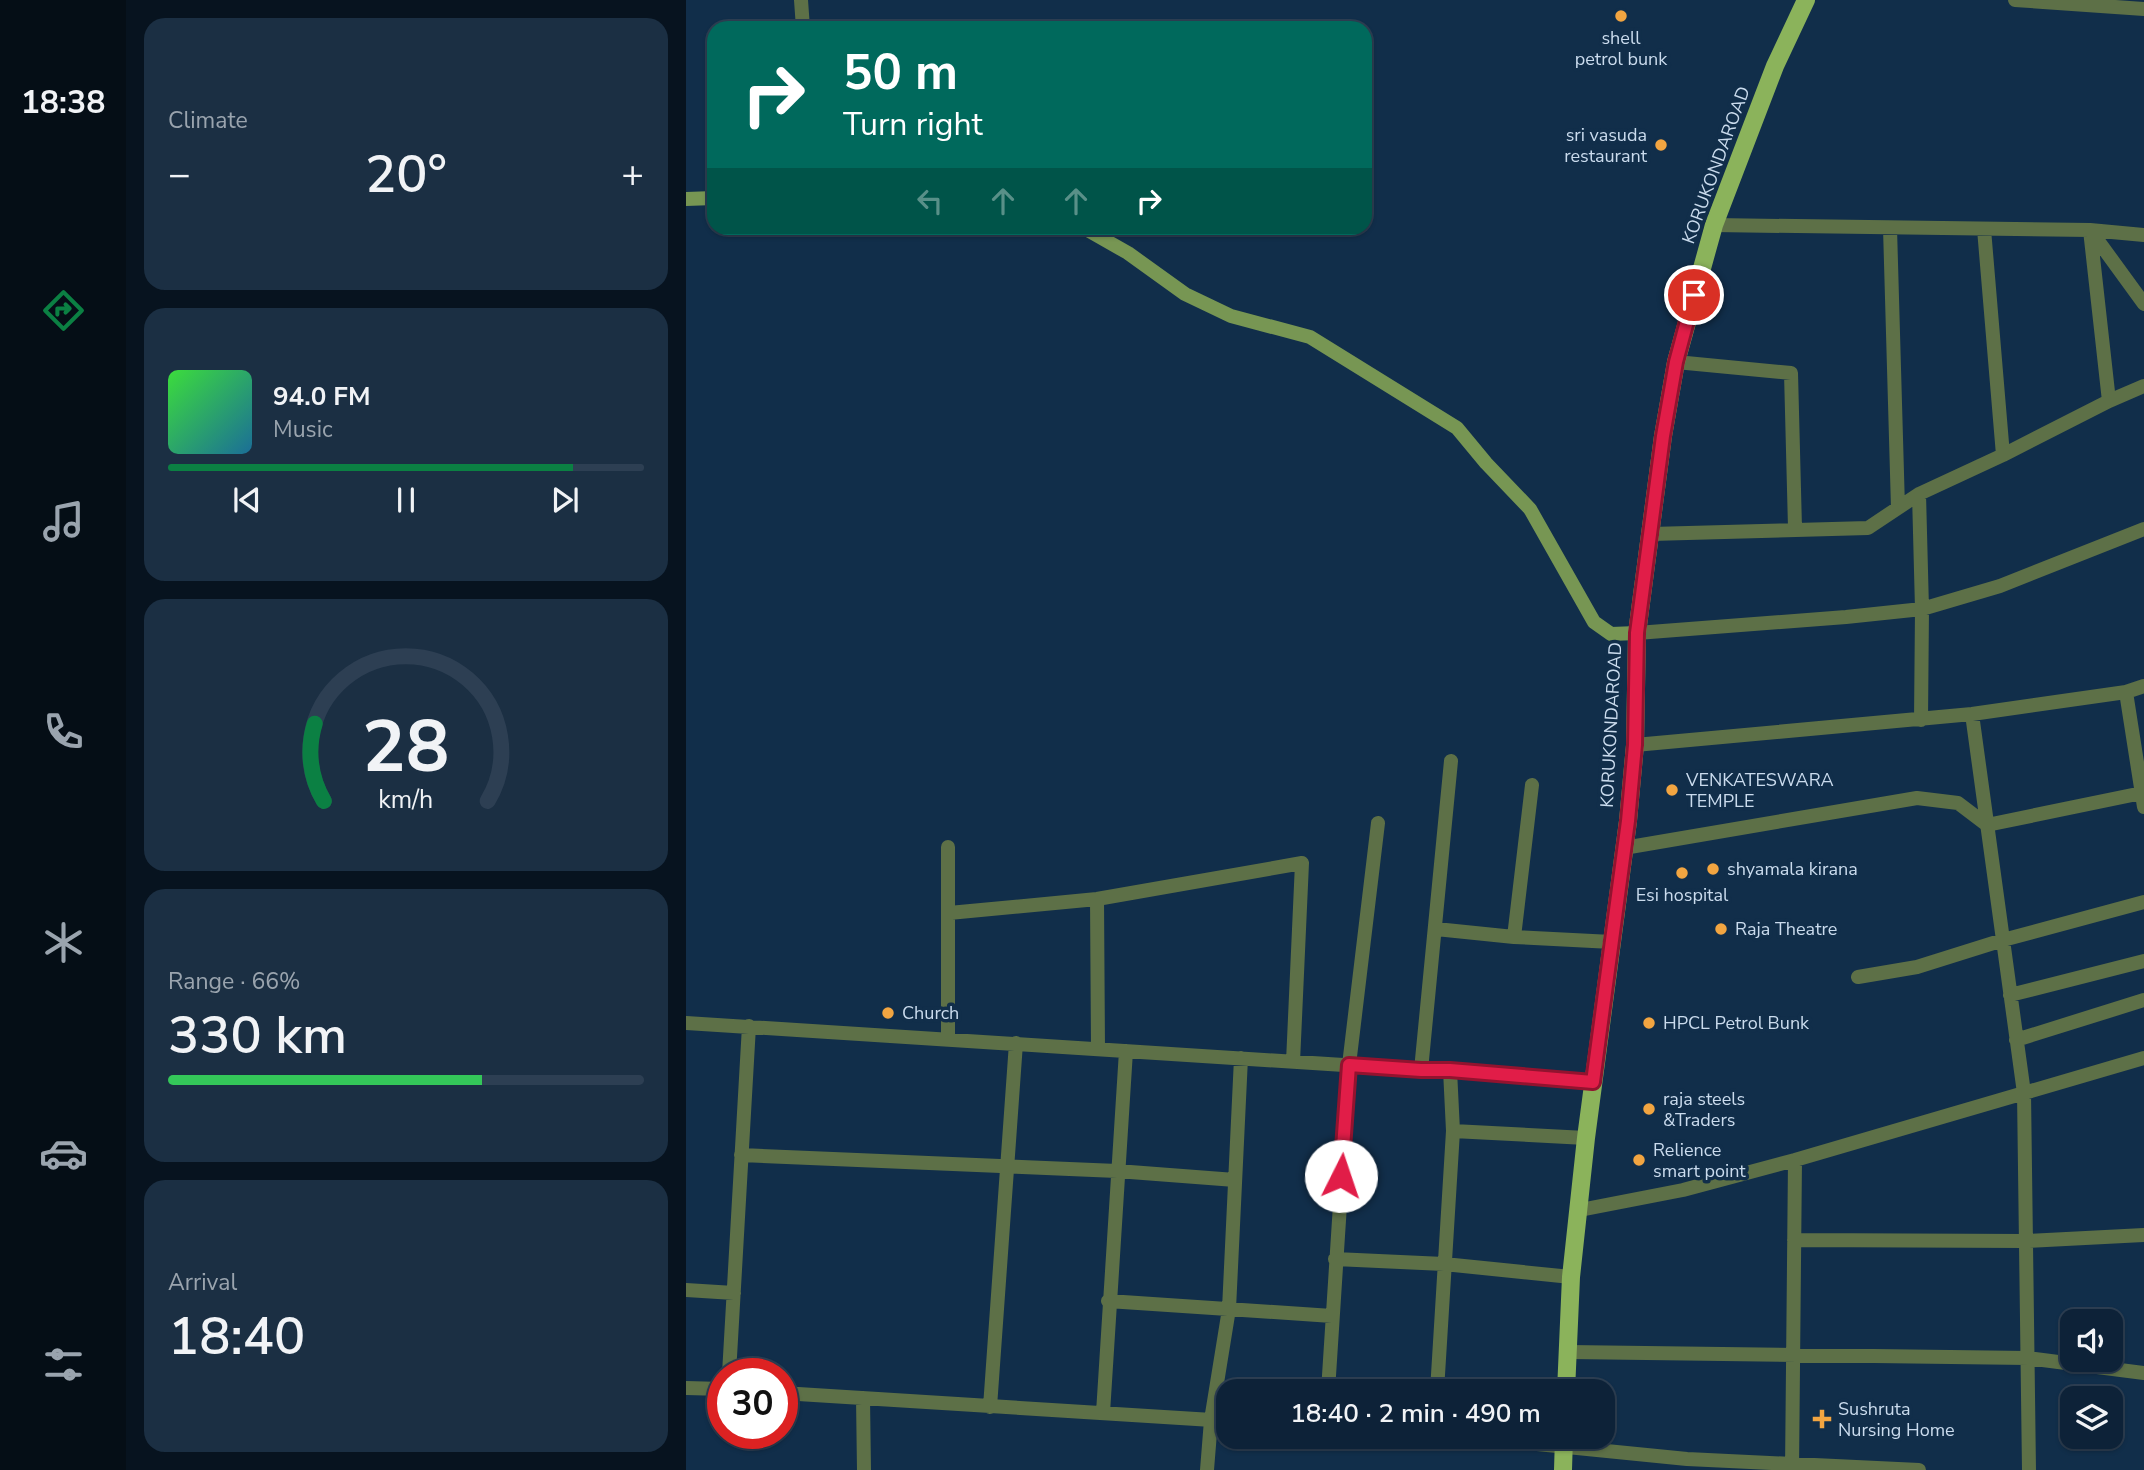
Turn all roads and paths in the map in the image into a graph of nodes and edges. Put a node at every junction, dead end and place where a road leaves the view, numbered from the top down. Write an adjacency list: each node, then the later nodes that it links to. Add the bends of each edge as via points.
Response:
1 (801, 0): 5 (street)
2 (1806, 0): 8 (main road, KORUKONDAROAD, via 1775,66)
3 (2025, 0): 4 (street)
4 (2144, 9)
5 (802, 21)
6 (707, 198): 7 (main road)
7 (686, 199)
8 (1714, 225): 9 (street); 15 (main road, KORUKONDAROAD)
9 (1890, 228): 10 (street); 20 (street)
10 (1984, 229): 11 (street); 18 (street)
11 (2090, 230): 13 (street); 14 (street); 17 (street)
12 (1096, 235): 25 (main road, via 1185,294 1231,316 1310,337 1457,428 1530,509 1594,622 1611,634)
13 (2144, 235)
14 (2144, 304)
15 (1676, 362): 21 (street, via 1791,373); 23 (main road, KORUKONDAROAD)
16 (2144, 386): 17 (street)
17 (2109, 401): 18 (street)
18 (2003, 455): 19 (street)
19 (1919, 494): 20 (street); 24 (street)
20 (1898, 508): 21 (street, via 1868,528)
21 (1795, 528): 23 (street)
22 (2144, 529): 24 (street, via 2000,586)
23 (1651, 534): 25 (main road, KORUKONDAROAD)
24 (1922, 609): 25 (street); 29 (street)
25 (1637, 633): 30 (main road, KORUKONDAROAD)
26 (2144, 686): 27 (street)
27 (2126, 692): 28 (street); 33 (street)
28 (1972, 714): 29 (street); 35 (street)
29 (1920, 720): 30 (street)
30 (1635, 745): 37 (main road, KORUKONDAROAD)
31 (1451, 761): 41 (street)
32 (1532, 785): 42 (street)
33 (2143, 803): 35 (street)
34 (1378, 823): 59 (street)
35 (1987, 825): 37 (street, via 1958,803 1917,798); 43 (street)
36 (948, 847): 40 (street)
37 (1624, 848): 44 (main road, KORUKONDAROAD)
38 (1097, 899): 40 (street); 54 (street); 58 (street, via 1302,863)
39 (2144, 902): 43 (street)
40 (948, 914): 51 (street)
41 (1436, 929): 42 (street); 60 (street)
42 (1514, 937): 44 (street)
43 (2003, 940): 46 (street, via 1916,967); 47 (street)
44 (1612, 942): 62 (main road, KORUKONDAROAD)
45 (2144, 961): 47 (street)
46 (1858, 977)
47 (2010, 995): 52 (street)
48 (2144, 1000): 52 (street)
49 (686, 1023): 50 (street)
50 (749, 1026): 51 (street); 66 (street)
51 (948, 1040): 53 (street)
52 (2016, 1040): 63 (street)
53 (1016, 1043): 54 (street); 68 (street)
54 (1098, 1048): 55 (street)
55 (1126, 1051): 56 (street); 69 (street)
56 (1241, 1058): 58 (street); 70 (street)
57 (2144, 1058): 63 (street)
58 (1293, 1062): 59 (street)
59 (1349, 1065): 60 (street); 75 (street)
60 (1421, 1070): 61 (street)
61 (1450, 1070): 62 (street); 64 (street)
62 (1593, 1082): 65 (main road, KORUKONDAROAD)
63 (2024, 1094): 67 (street); 74 (street)
64 (1453, 1131): 65 (street); 76 (street)
65 (1586, 1139): 71 (main road, KORUKONDAROAD)
66 (741, 1155): 68 (street); 79 (street)
67 (1795, 1160): 71 (street, via 1683,1190); 73 (street)
68 (1008, 1166): 69 (street); 95 (street)
69 (1117, 1171): 70 (street); 80 (street)
70 (1235, 1180): 81 (street)
71 (1580, 1210): 77 (main road, KORUKONDAROAD)
72 (2144, 1234): 74 (street)
73 (1794, 1240): 74 (street); 84 (street)
74 (2025, 1241): 86 (street)
75 (1335, 1259): 76 (street); 82 (street)
76 (1444, 1264): 77 (street); 89 (street)
77 (1571, 1278): 83 (main road, KORUKONDAROAD)
78 (686, 1290): 79 (street)
79 (734, 1293): 85 (street)
80 (1108, 1301): 81 (street); 96 (street)
81 (1229, 1309): 82 (street); 97 (street)
82 (1332, 1316): 88 (street)
83 (1569, 1352): 84 (street); 90 (main road, KORUKONDAROAD)
84 (1792, 1356): 86 (street); 102 (street)
85 (730, 1358)
86 (2027, 1358): 87 (street); 107 (street)
87 (2144, 1373)
88 (1329, 1379)
89 (1438, 1379)
90 (1567, 1379)
91 (686, 1388): 92 (street)
92 (707, 1389)
93 (798, 1394): 94 (street)
94 (863, 1398): 95 (street); 103 (street)
95 (990, 1407): 96 (street)
96 (1103, 1413): 97 (street)
97 (1211, 1420): 98 (street); 104 (street)
98 (1216, 1421)
99 (1563, 1449): 105 (main road)
100 (1601, 1449): 101 (street)
101 (1687, 1465): 102 (street)
102 (1792, 1467): 106 (street)
103 (864, 1470)
104 (1207, 1470)
105 (1563, 1470)
106 (1919, 1470)
107 (2029, 1470)

